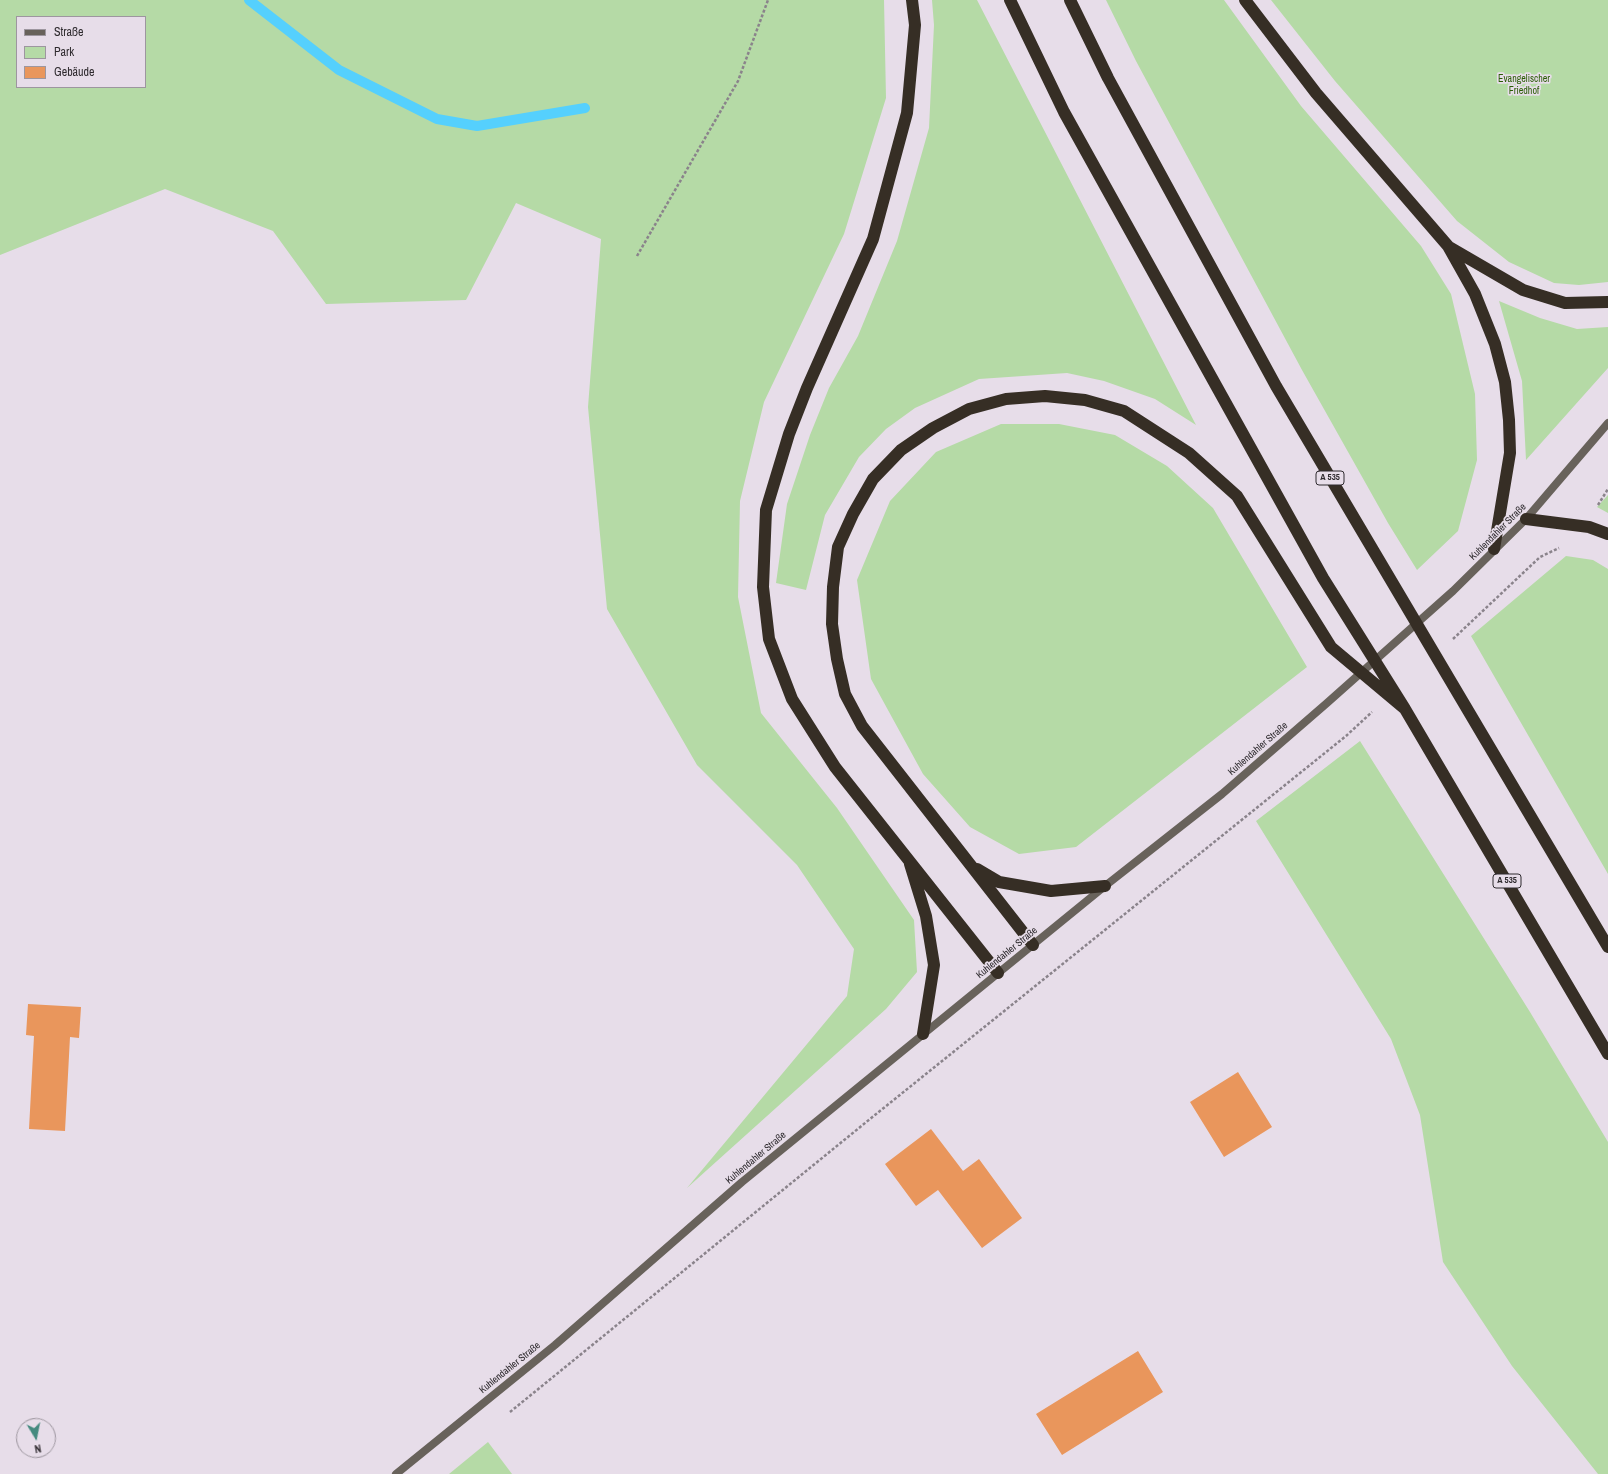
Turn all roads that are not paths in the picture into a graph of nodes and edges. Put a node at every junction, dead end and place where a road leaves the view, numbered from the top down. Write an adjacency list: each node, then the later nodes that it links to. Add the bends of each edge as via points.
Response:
1 (912, 0): 12 (highway, via 915,25 907,113 873,239 789,434 766,510 763,587 769,639 792,699 835,767)
2 (1010, 0): 11 (highway, A 535, via 1064,112 1239,430 1323,578)
3 (1070, 0): 16 (highway, A 535, via 1108,78 1276,386)
4 (1245, 0): 5 (highway, via 1316,93)
5 (1448, 246): 6 (highway, via 1523,290 1566,303); 10 (highway, via 1475,294 1495,344 1505,382 1510,453)
6 (1608, 302)
7 (1608, 423): 8 (main road, Kuhlendahler Straße)
8 (1526, 519): 9 (highway, via 1589,527); 10 (main road, Kuhlendahler Straße)
9 (1608, 534)
10 (1494, 549): 14 (main road, Kuhlendahler Straße, via 1453,591 1222,794)
11 (1405, 709): 13 (highway, via 1331,647 1237,496 1189,453 1124,411 1085,400 1046,396 1006,399 969,409 933,428 901,450 873,479 838,547 832,624 845,694 862,726); 19 (highway, A 535)
12 (908, 859): 17 (highway); 18 (highway, via 926,916 934,965)
13 (972, 867): 14 (highway, via 999,882 1051,891); 15 (highway)
14 (1105, 886): 15 (main road, Kuhlendahler Straße)
15 (1033, 945): 17 (main road, Kuhlendahler Straße)
16 (1608, 947)
17 (998, 973): 18 (main road, Kuhlendahler Straße)
18 (922, 1034): 20 (main road, Kuhlendahler Straße, via 742,1182 555,1345)
19 (1608, 1054)
20 (396, 1474)

